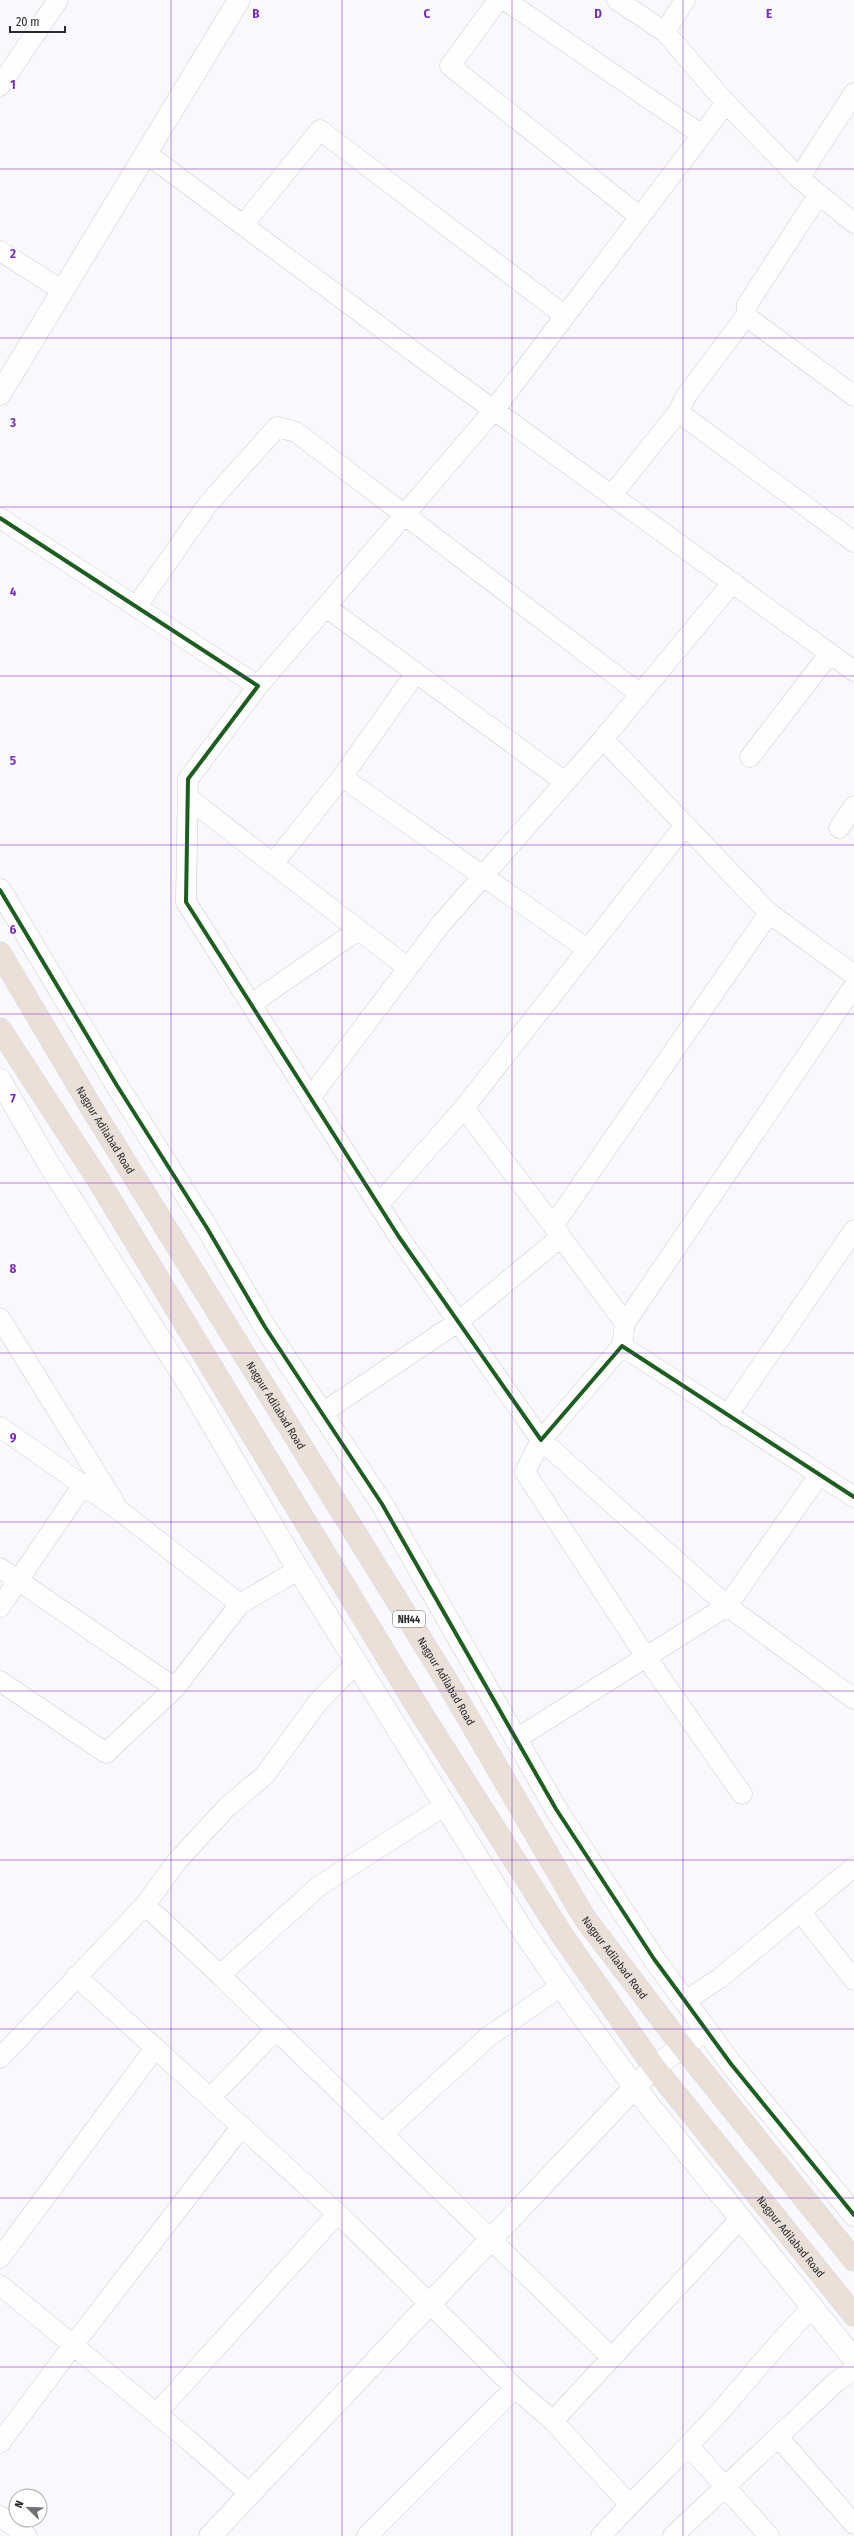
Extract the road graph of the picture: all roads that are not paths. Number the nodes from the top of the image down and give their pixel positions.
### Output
1 (58, 0) edge
2 (498, 0) edge
3 (505, 0) edge
4 (617, 0) edge
5 (685, 0) edge
6 (236, 1) edge
7 (665, 32) junction
8 (0, 86) edge
9 (854, 93) edge
10 (726, 103) junction
11 (702, 135) junction
12 (148, 154) junction
13 (798, 178) junction
14 (819, 194) junction
15 (640, 216) junction
16 (854, 223) edge
17 (244, 225) junction
18 (0, 251) edge
19 (63, 291) junction
20 (564, 316) junction
21 (746, 316) junction
22 (0, 394) edge
23 (854, 396) edge
24 (494, 410) junction
25 (678, 412) junction
26 (612, 495) junction
27 (405, 514) junction
28 (0, 518) edge
29 (854, 542) edge
30 (733, 582) junction
31 (136, 607) junction
32 (326, 607) junction
33 (830, 653) junction
34 (854, 671) edge
35 (415, 674) junction
36 (258, 686) junction
37 (640, 694) junction
38 (603, 739) junction
39 (750, 757) dead end
40 (342, 777) junction
41 (565, 782) junction
42 (188, 798) junction
43 (854, 806) edge
44 (685, 825) junction
45 (839, 828) dead end
46 (273, 864) junction
47 (484, 877) junction
48 (0, 890) edge
49 (769, 913) junction
50 (358, 930) junction
51 (587, 949) junction
52 (0, 953) edge
53 (408, 968) junction
54 (854, 974) edge
55 (854, 986) edge
56 (251, 1004) junction
57 (0, 1029) edge
58 (0, 1080) edge
59 (310, 1098) junction
60 (464, 1108) junction
61 (378, 1205) junction
62 (854, 1230) edge
63 (557, 1231) junction
64 (0, 1318) edge
65 (458, 1322) junction
66 (625, 1322) junction
67 (622, 1346) junction
68 (322, 1413) junction
69 (727, 1416) junction
70 (0, 1427) edge
71 (541, 1440) junction
72 (819, 1475) junction
73 (83, 1485) junction
74 (854, 1497) edge
75 (120, 1510) junction
76 (0, 1568) edge
77 (298, 1570) junction
78 (19, 1580) junction
79 (240, 1604) junction
80 (727, 1606) junction
81 (0, 1607) edge
82 (646, 1657) junction
83 (356, 1663) junction
84 (472, 1663) junction
85 (445, 1678) junction
86 (0, 1681) edge
87 (175, 1688) junction
88 (854, 1699) edge
89 (516, 1739) junction
90 (742, 1794) dead end
91 (444, 1806) junction
92 (854, 1867) edge
93 (145, 1906) junction
94 (800, 1911) junction
95 (220, 1975) junction
96 (76, 1976) junction
97 (854, 1980) edge
98 (561, 1986) junction
99 (685, 2001) junction
100 (276, 2030) junction
101 (706, 2030) junction
102 (682, 2046) junction
103 (155, 2048) junction
104 (0, 2058) edge
105 (654, 2067) junction
106 (635, 2088) junction
107 (210, 2098) junction
108 (242, 2126) junction
109 (382, 2134) junction
110 (337, 2214) junction
111 (854, 2216) edge
112 (740, 2219) junction
113 (491, 2240) junction
114 (0, 2258) edge
115 (854, 2260) edge
116 (0, 2285) edge
117 (431, 2303) junction
118 (812, 2308) junction
119 (854, 2315) edge
120 (74, 2344) junction
121 (612, 2358) junction
122 (854, 2359) edge
123 (854, 2370) edge
124 (515, 2388) junction
125 (157, 2413) junction
126 (553, 2421) junction
127 (778, 2437) junction
128 (0, 2443) edge
129 (688, 2445) junction
130 (725, 2485) junction
131 (250, 2494) junction
132 (629, 2504) junction
133 (0, 2516) edge
134 (854, 2524) edge
135 (606, 2534) edge
136 (27, 2536) edge
137 (210, 2536) edge
138 (367, 2536) edge
139 (673, 2536) edge
140 (768, 2536) edge

1 - 8 street
2 - 15 street
3 - 11 street
4 - 7 street
5 - 7 street
6 - 12 street
7 - 10 street
9 - 13 street
10 - 11 street
10 - 13 street
11 - 15 street
12 - 17 street
12 - 19 street
13 - 14 street
14 - 16 street
14 - 21 street
15 - 20 street
17 - 20 street
17 - 24 street
18 - 19 street
19 - 22 street
20 - 24 street
21 - 23 street
21 - 25 street
24 - 26 street
24 - 27 street
25 - 26 street
25 - 29 street
26 - 30 street
27 - 31 street
27 - 32 street
27 - 37 street
28 - 31 street
30 - 33 street
30 - 37 street
31 - 36 street
32 - 35 street
32 - 36 street
33 - 34 street
33 - 39 street
35 - 40 street
35 - 41 street
36 - 42 street
37 - 38 street
38 - 41 street
38 - 44 street
40 - 46 street
40 - 47 street
41 - 47 street
42 - 46 street
42 - 56 street
43 - 45 street
44 - 49 street
44 - 51 street
46 - 50 street
47 - 51 street
47 - 53 street
48 - 68 street
49 - 54 street
49 - 63 street
50 - 53 street
50 - 56 street
51 - 60 street
52 - 85 highway, Nagpur Adilabad Road / NH44
53 - 59 street
55 - 66 street
56 - 59 street
57 - 105 highway, Nagpur Adilabad Road
58 - 77 street
59 - 61 street
60 - 61 street
60 - 63 street
61 - 65 street
62 - 69 street
63 - 65 street
63 - 66 street
64 - 75 street
65 - 68 street
65 - 71 street
66 - 67 street
67 - 69 street
67 - 71 street
68 - 84 street
69 - 72 street
70 - 73 street
71 - 80 street
71 - 82 street
72 - 74 street
72 - 80 street
73 - 75 street
73 - 78 street
75 - 79 street
76 - 78 street
77 - 79 street
77 - 83 street
78 - 81 street
78 - 87 street
79 - 87 street
80 - 82 street
80 - 88 street
82 - 89 street
82 - 90 street
83 - 91 street
83 - 93 street
84 - 85 street
84 - 89 street
85 - 102 highway, Nagpur Adilabad Road / NH44
86 - 87 street
89 - 99 street
91 - 95 street
91 - 98 street
92 - 94 street
93 - 95 street
93 - 96 street
94 - 97 street
94 - 99 street
95 - 100 street
96 - 103 street
96 - 104 street
98 - 106 street
98 - 109 street
99 - 101 street
100 - 107 street
100 - 109 street
101 - 102 street
101 - 111 street
102 - 105 street
102 - 115 highway, Nagpur Adilabad Road / NH44
103 - 107 street
103 - 114 street
105 - 106 street
105 - 119 highway, Nagpur Adilabad Road
106 - 112 street
106 - 113 street
107 - 108 street
108 - 110 street
108 - 120 street
109 - 113 street
110 - 117 street
110 - 125 street
112 - 118 street
112 - 121 street
113 - 117 street
113 - 121 street
116 - 120 street
117 - 124 street
117 - 131 street
118 - 122 street
118 - 129 street
120 - 125 street
120 - 128 street
121 - 126 street
123 - 127 street
124 - 126 street
124 - 138 street
125 - 131 street
126 - 132 street
127 - 130 street
127 - 134 street
129 - 130 street
129 - 132 street
130 - 139 street
130 - 140 street
131 - 137 street
132 - 135 street
133 - 136 street

